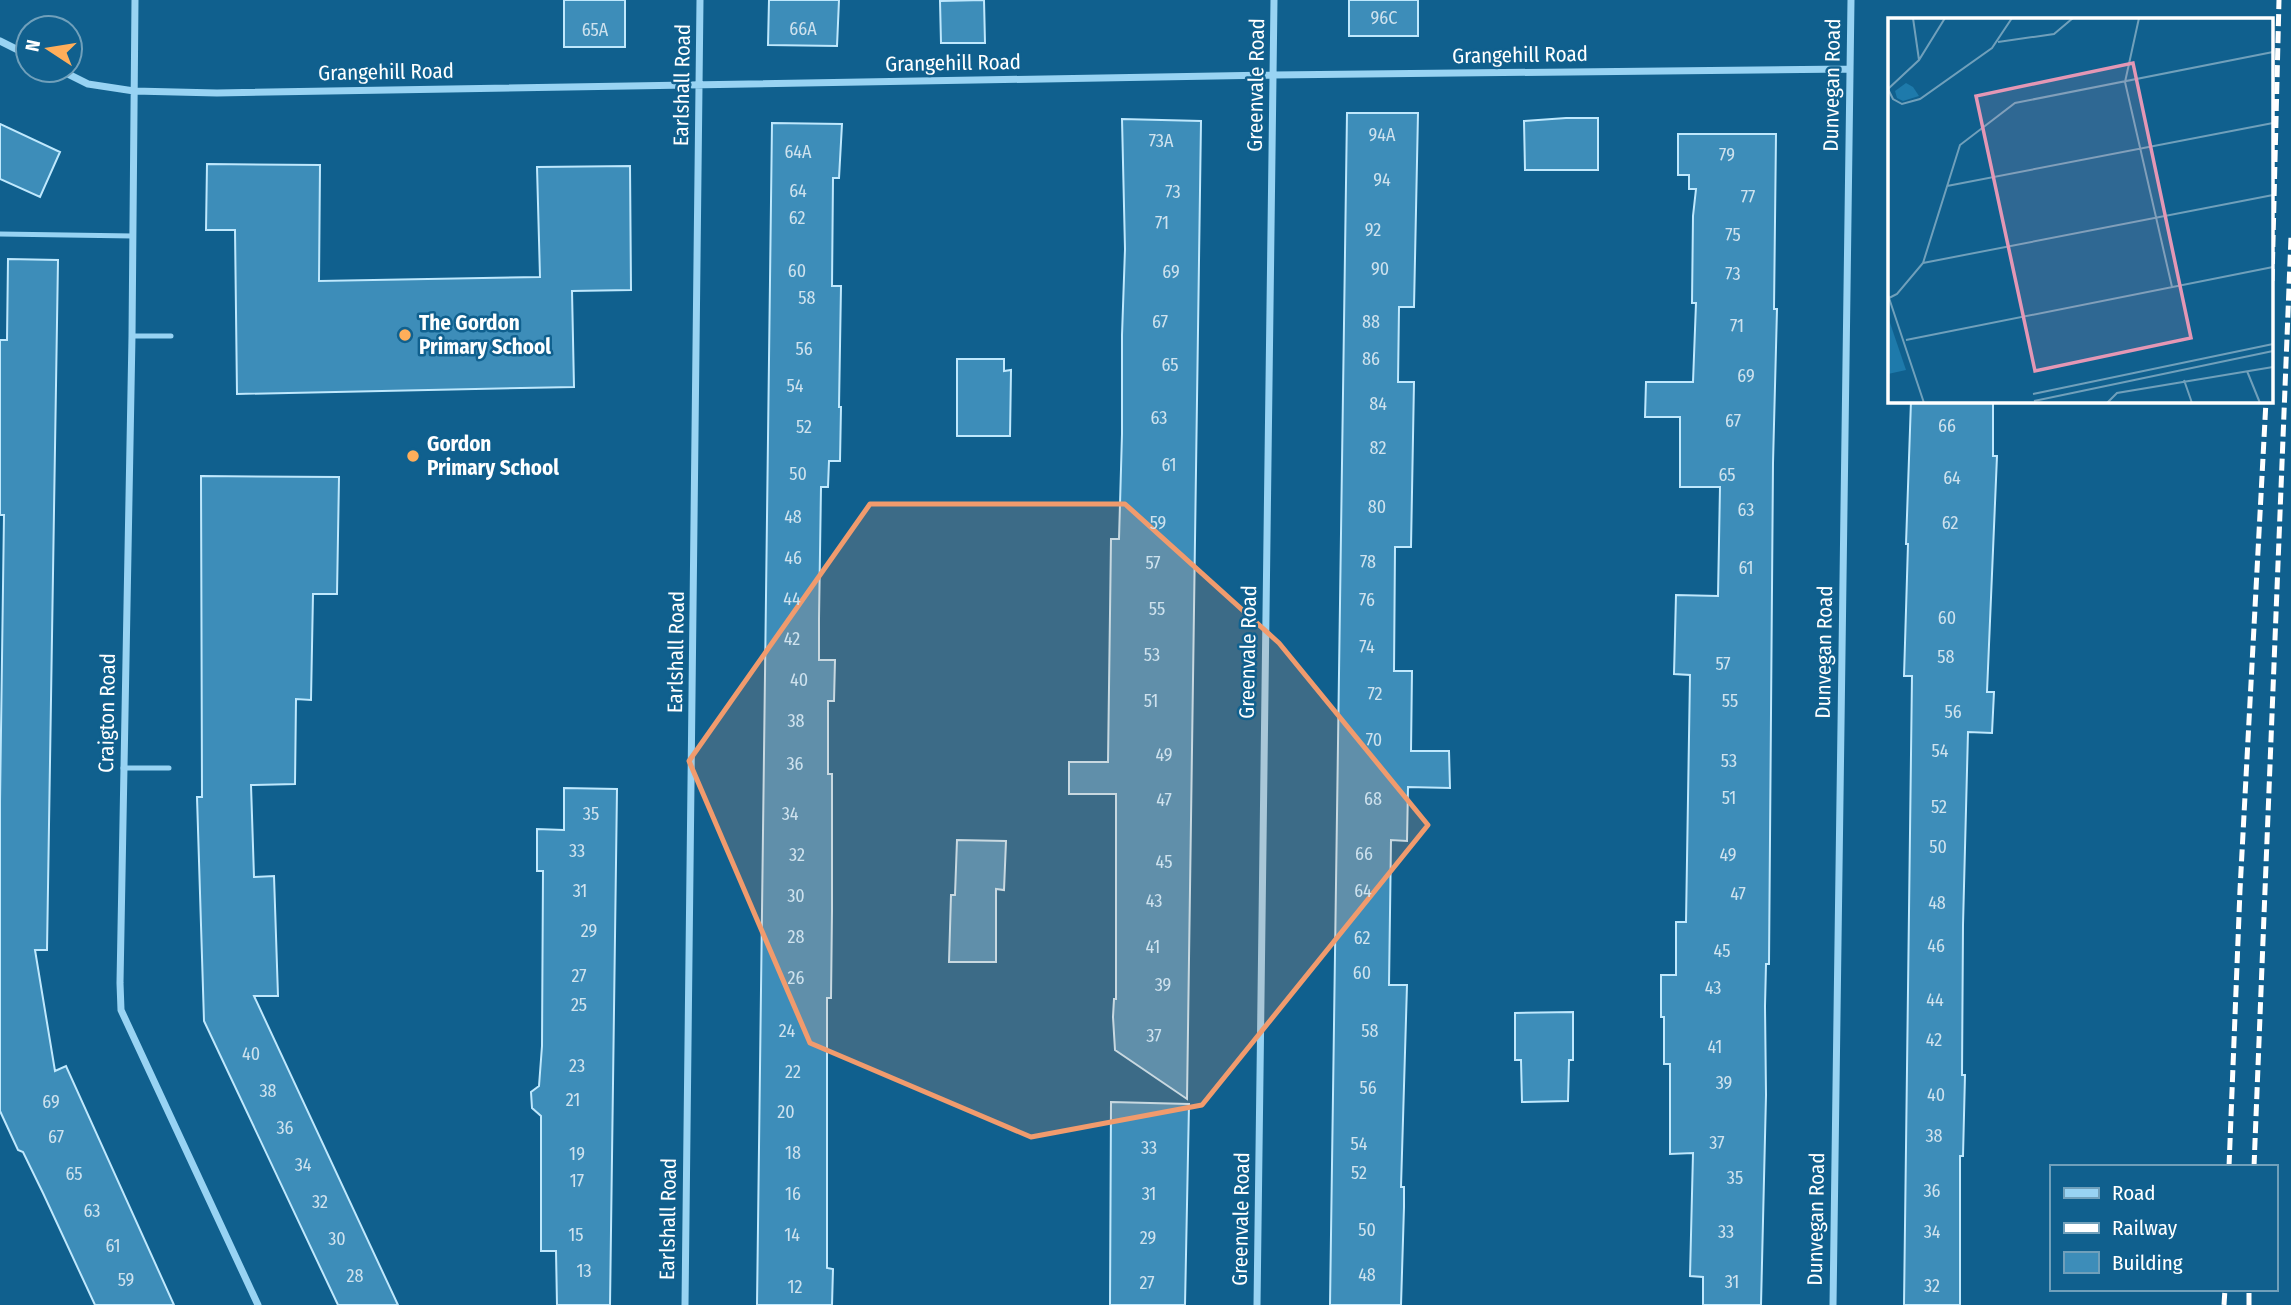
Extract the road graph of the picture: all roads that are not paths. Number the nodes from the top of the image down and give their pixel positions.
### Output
1 (135, 0) edge
2 (700, 0) edge
3 (1274, 0) edge
4 (1851, 0) edge
5 (1850, 69) junction
6 (1273, 75) junction
7 (84, 82) edge
8 (699, 85) junction
9 (134, 91) junction
10 (0, 234) edge
11 (133, 236) junction
12 (132, 336) junction
13 (171, 336) dead end
14 (123, 768) junction
15 (170, 768) dead end
16 (258, 1305) edge
17 (685, 1305) edge
18 (1257, 1305) edge
19 (1833, 1305) edge

1 - 9 street, Craigton Road
2 - 8 street, Earlshall Road
3 - 6 street, Greenvale Road
4 - 5 street, Dunvegan Road
5 - 6 street, Grangehill Road
5 - 19 street, Dunvegan Road
6 - 8 street, Grangehill Road
6 - 18 street, Greenvale Road
7 - 9 street, Grangehill Road
8 - 9 street, Grangehill Road
8 - 17 street, Earlshall Road
9 - 11 street, Craigton Road
10 - 11 lane
11 - 12 street, Craigton Road
12 - 13 lane
12 - 14 street, Craigton Road
14 - 15 lane
14 - 16 street, Craigton Road

